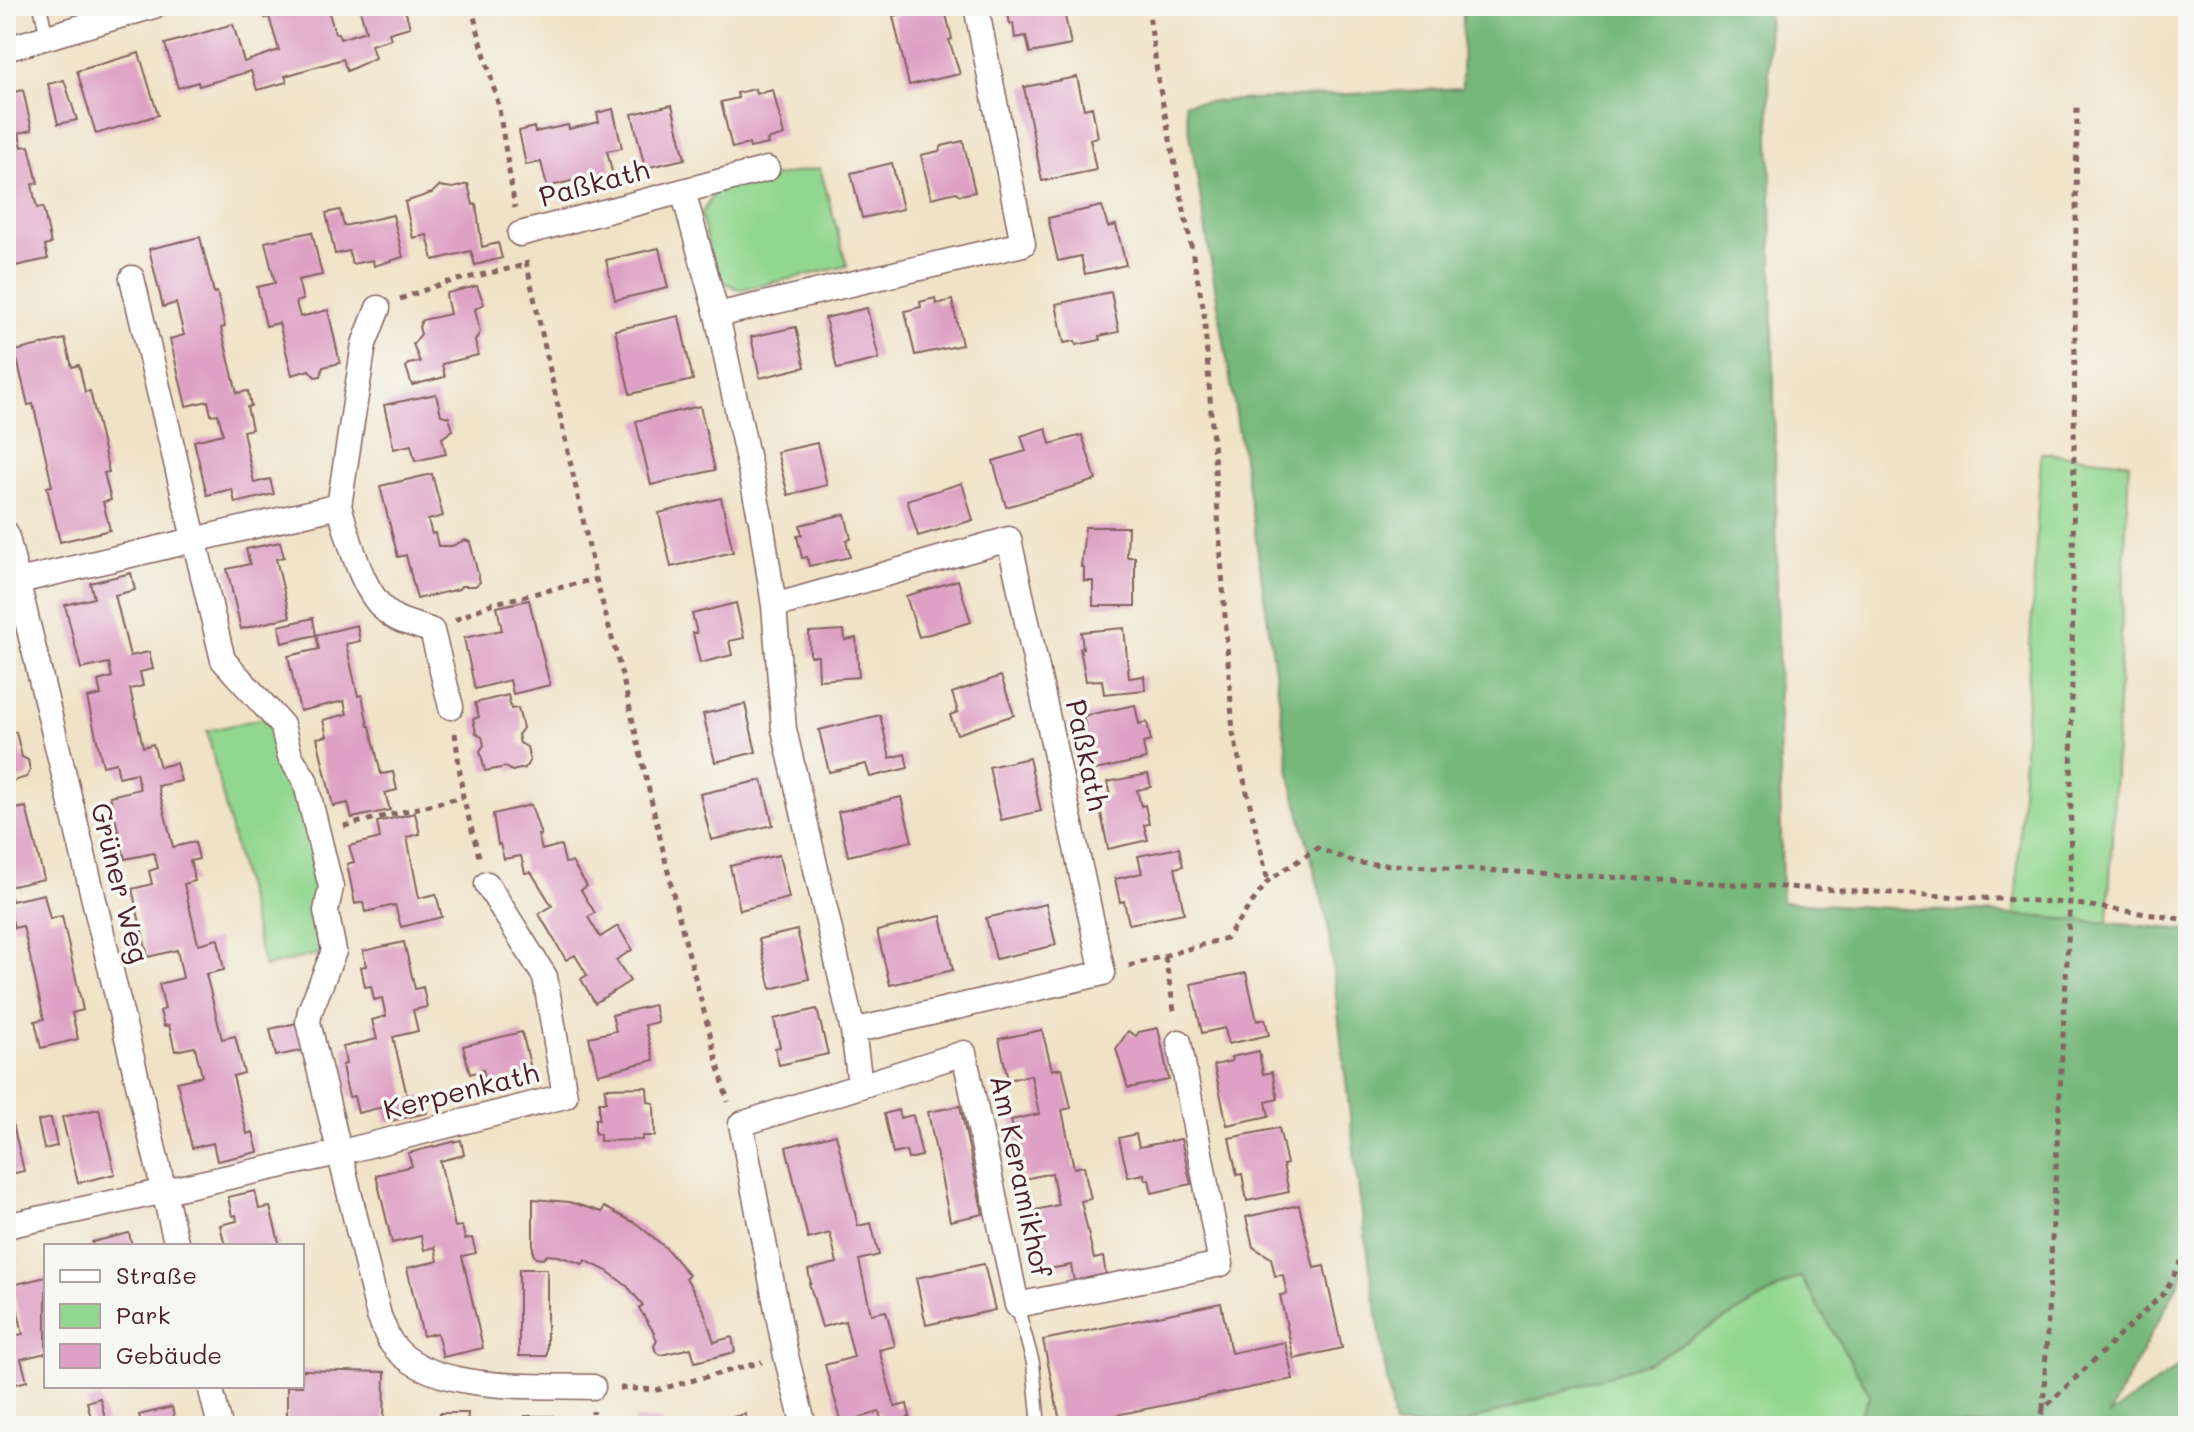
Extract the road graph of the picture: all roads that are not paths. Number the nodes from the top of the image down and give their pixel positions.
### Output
1 (40, 6) edge
2 (154, 6) edge
3 (976, 6) edge
4 (47, 37) junction
5 (6, 49) edge
6 (767, 169) dead end
7 (683, 191) junction
8 (520, 234) road end
9 (132, 278) dead end
10 (378, 308) road end
11 (717, 315) junction
12 (339, 506) junction
13 (6, 533) edge
14 (195, 540) junction
15 (11, 583) edge
16 (774, 606) junction
17 (451, 707) road end
18 (487, 884) road end
19 (853, 1031) junction
20 (1179, 1042) road end
21 (860, 1084) junction
22 (338, 1153) junction
23 (164, 1191) junction
24 (6, 1226) edge
25 (177, 1244) edge
26 (1017, 1305) junction
27 (593, 1387) road end
28 (210, 1388) edge
29 (220, 1426) edge
30 (804, 1426) edge
31 (1039, 1426) edge

1 - 4 lane
2 - 4 street
3 - 11 street
4 - 5 street
6 - 7 street, Paßkath
7 - 8 street, Paßkath
7 - 11 street, Paßkath
9 - 14 street
10 - 12 street
11 - 16 street, Paßkath
12 - 14 street
12 - 17 street
13 - 15 street, Grüner Weg
14 - 15 street
14 - 22 street
15 - 23 street, Grüner Weg
16 - 19 street, Paßkath
16 - 19 street, Paßkath
18 - 22 street, Kerpenkath
19 - 21 street, Paßkath
20 - 26 street, Am Keramikhof
21 - 26 street, Am Keramikhof
21 - 30 street, Am Keramikhof
22 - 23 street, Kerpenkath
22 - 27 street
23 - 24 street, Kerpenkath
23 - 25 street, Grüner Weg
26 - 31 lane
28 - 29 street

